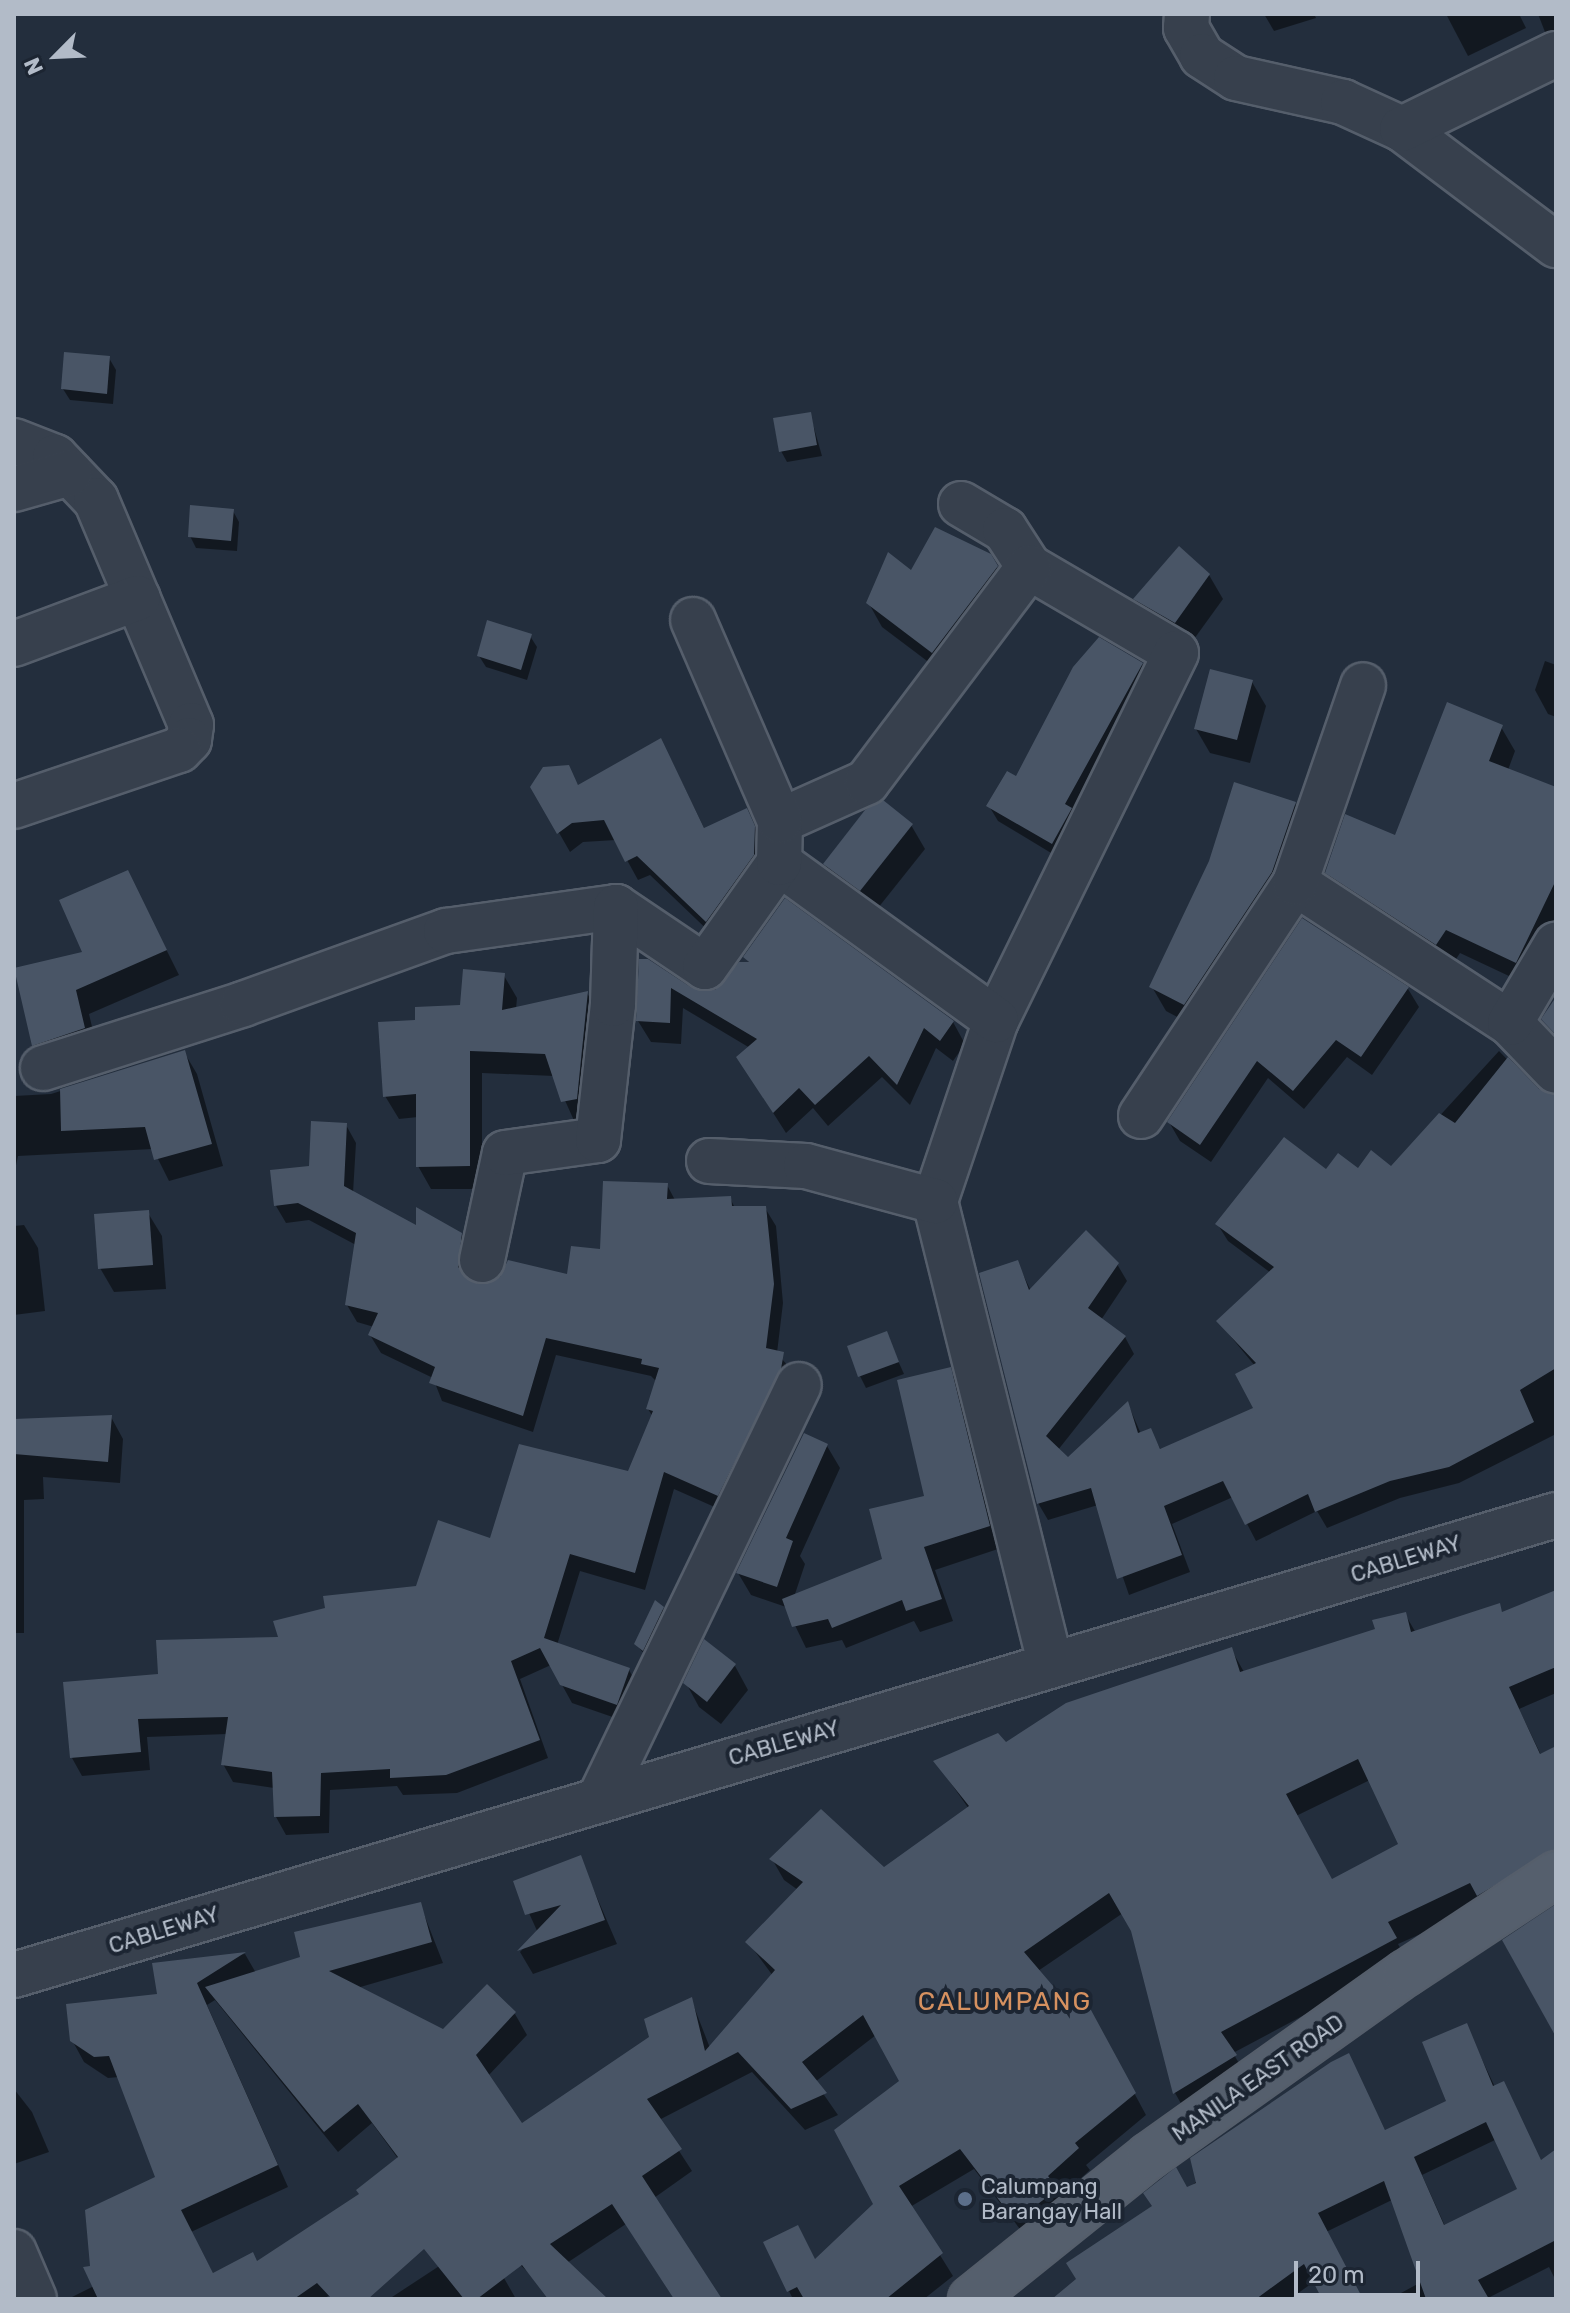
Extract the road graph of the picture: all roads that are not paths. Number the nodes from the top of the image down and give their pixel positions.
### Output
1 (1187, 14) edge
2 (1556, 54) edge
3 (1402, 129) junction
4 (1556, 245) edge
5 (14, 441) edge
6 (70, 473) junction
7 (14, 489) edge
8 (961, 504) dead end
9 (1029, 567) junction
10 (138, 598) junction
11 (693, 620) dead end
12 (14, 644) edge
13 (1363, 685) dead end
14 (14, 806) edge
15 (780, 842) junction
16 (1295, 883) junction
17 (616, 907) junction
18 (1556, 945) edge
19 (996, 1020) junction
20 (1510, 1023) junction
21 (43, 1068) dead end
22 (1556, 1071) edge
23 (1141, 1116) dead end
24 (709, 1161) dead end
25 (935, 1201) junction
26 (482, 1260) dead end
27 (799, 1385) dead end
28 (1556, 1515) edge
29 (1051, 1665) junction
30 (601, 1796) junction
31 (1556, 1874) edge
32 (14, 1975) edge
33 (14, 2253) edge
34 (34, 2299) edge
35 (971, 2299) edge

1 - 3 street
2 - 3 street
3 - 4 street
5 - 6 street
6 - 7 street
6 - 10 street
8 - 9 street
9 - 15 street
9 - 19 street
10 - 12 street
10 - 14 street
11 - 15 street
13 - 16 street
15 - 17 street
15 - 19 street
16 - 20 street
16 - 23 street
17 - 21 street
17 - 26 street
18 - 20 street
19 - 25 street
20 - 22 street
24 - 25 street
25 - 29 street
27 - 30 street
28 - 29 street, CABLEWAY
29 - 30 street, CABLEWAY
30 - 32 street, CABLEWAY
31 - 35 main road, MANILA EAST ROAD
33 - 34 street

